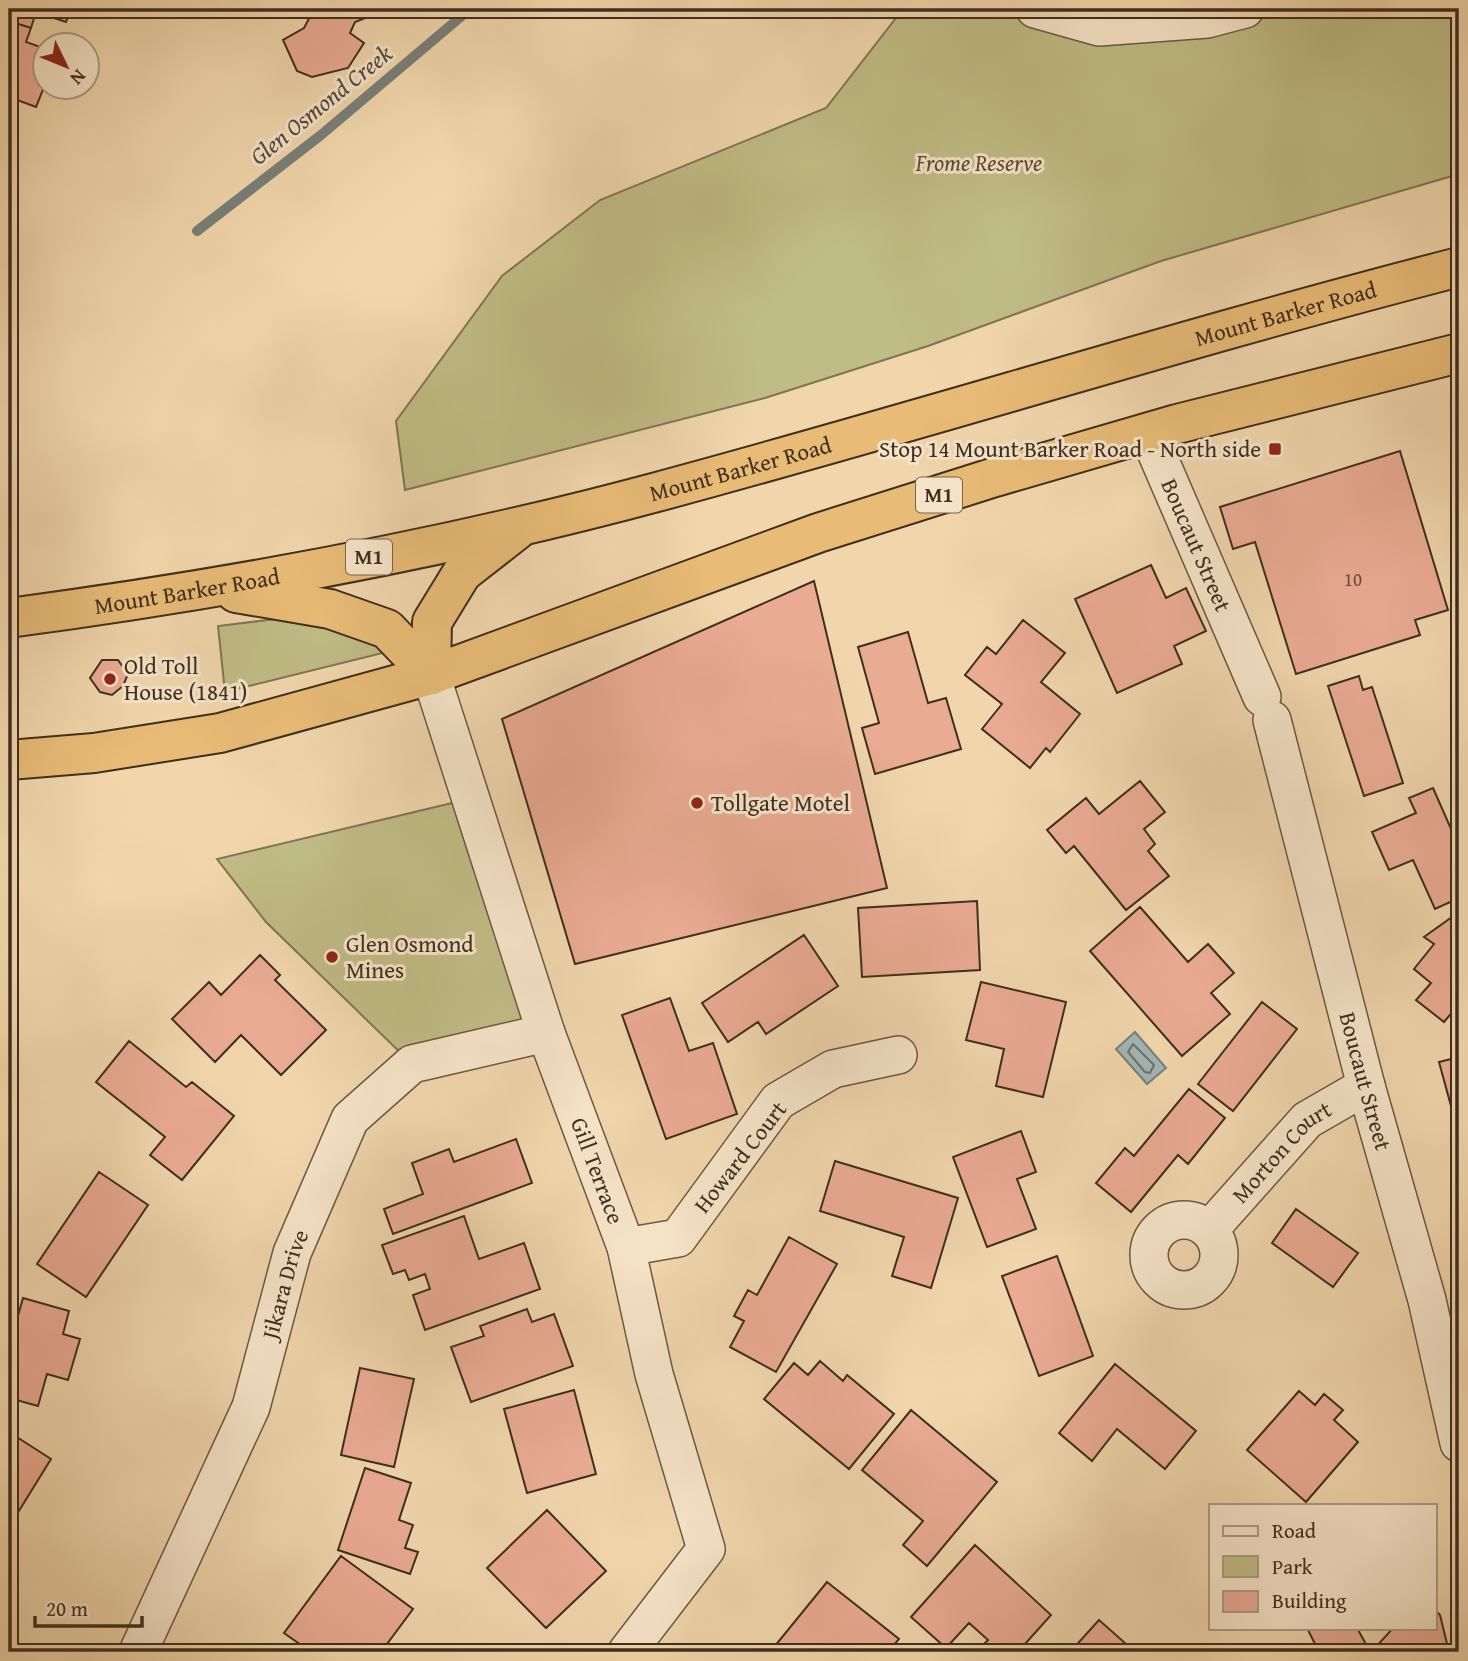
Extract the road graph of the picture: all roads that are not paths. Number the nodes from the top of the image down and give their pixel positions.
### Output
1 (1035, 9) edge
2 (1245, 9) edge
3 (1459, 267) edge
4 (1459, 353) edge
5 (1148, 433) junction
6 (524, 524) junction
7 (213, 589) junction
8 (9, 618) edge
9 (431, 675) junction
10 (9, 743) edge
11 (94, 753) junction
12 (9, 760) edge
13 (546, 1033) junction
14 (898, 1055) dead end
15 (1366, 1086) junction
16 (1209, 1230) dead end
17 (626, 1247) junction
18 (1459, 1443) edge
19 (138, 1652) edge
20 (627, 1652) edge

1 - 2 street
3 - 6 highway, Mount Barker Road / M1
4 - 5 highway, M1
5 - 9 highway, M1
5 - 15 street, Boucaut Street
6 - 7 highway, Mount Barker Road / M1
6 - 9 highway
7 - 8 highway, Mount Barker Road / M1
7 - 9 highway
9 - 11 highway, M1
9 - 13 street, Gill Terrace
10 - 11 highway
11 - 12 highway, M1
13 - 17 street, Gill Terrace
13 - 19 street, Jikara Drive
14 - 17 street, Howard Court
15 - 16 street, Morton Court
15 - 18 street, Boucaut Street
17 - 20 street, Gill Terrace

